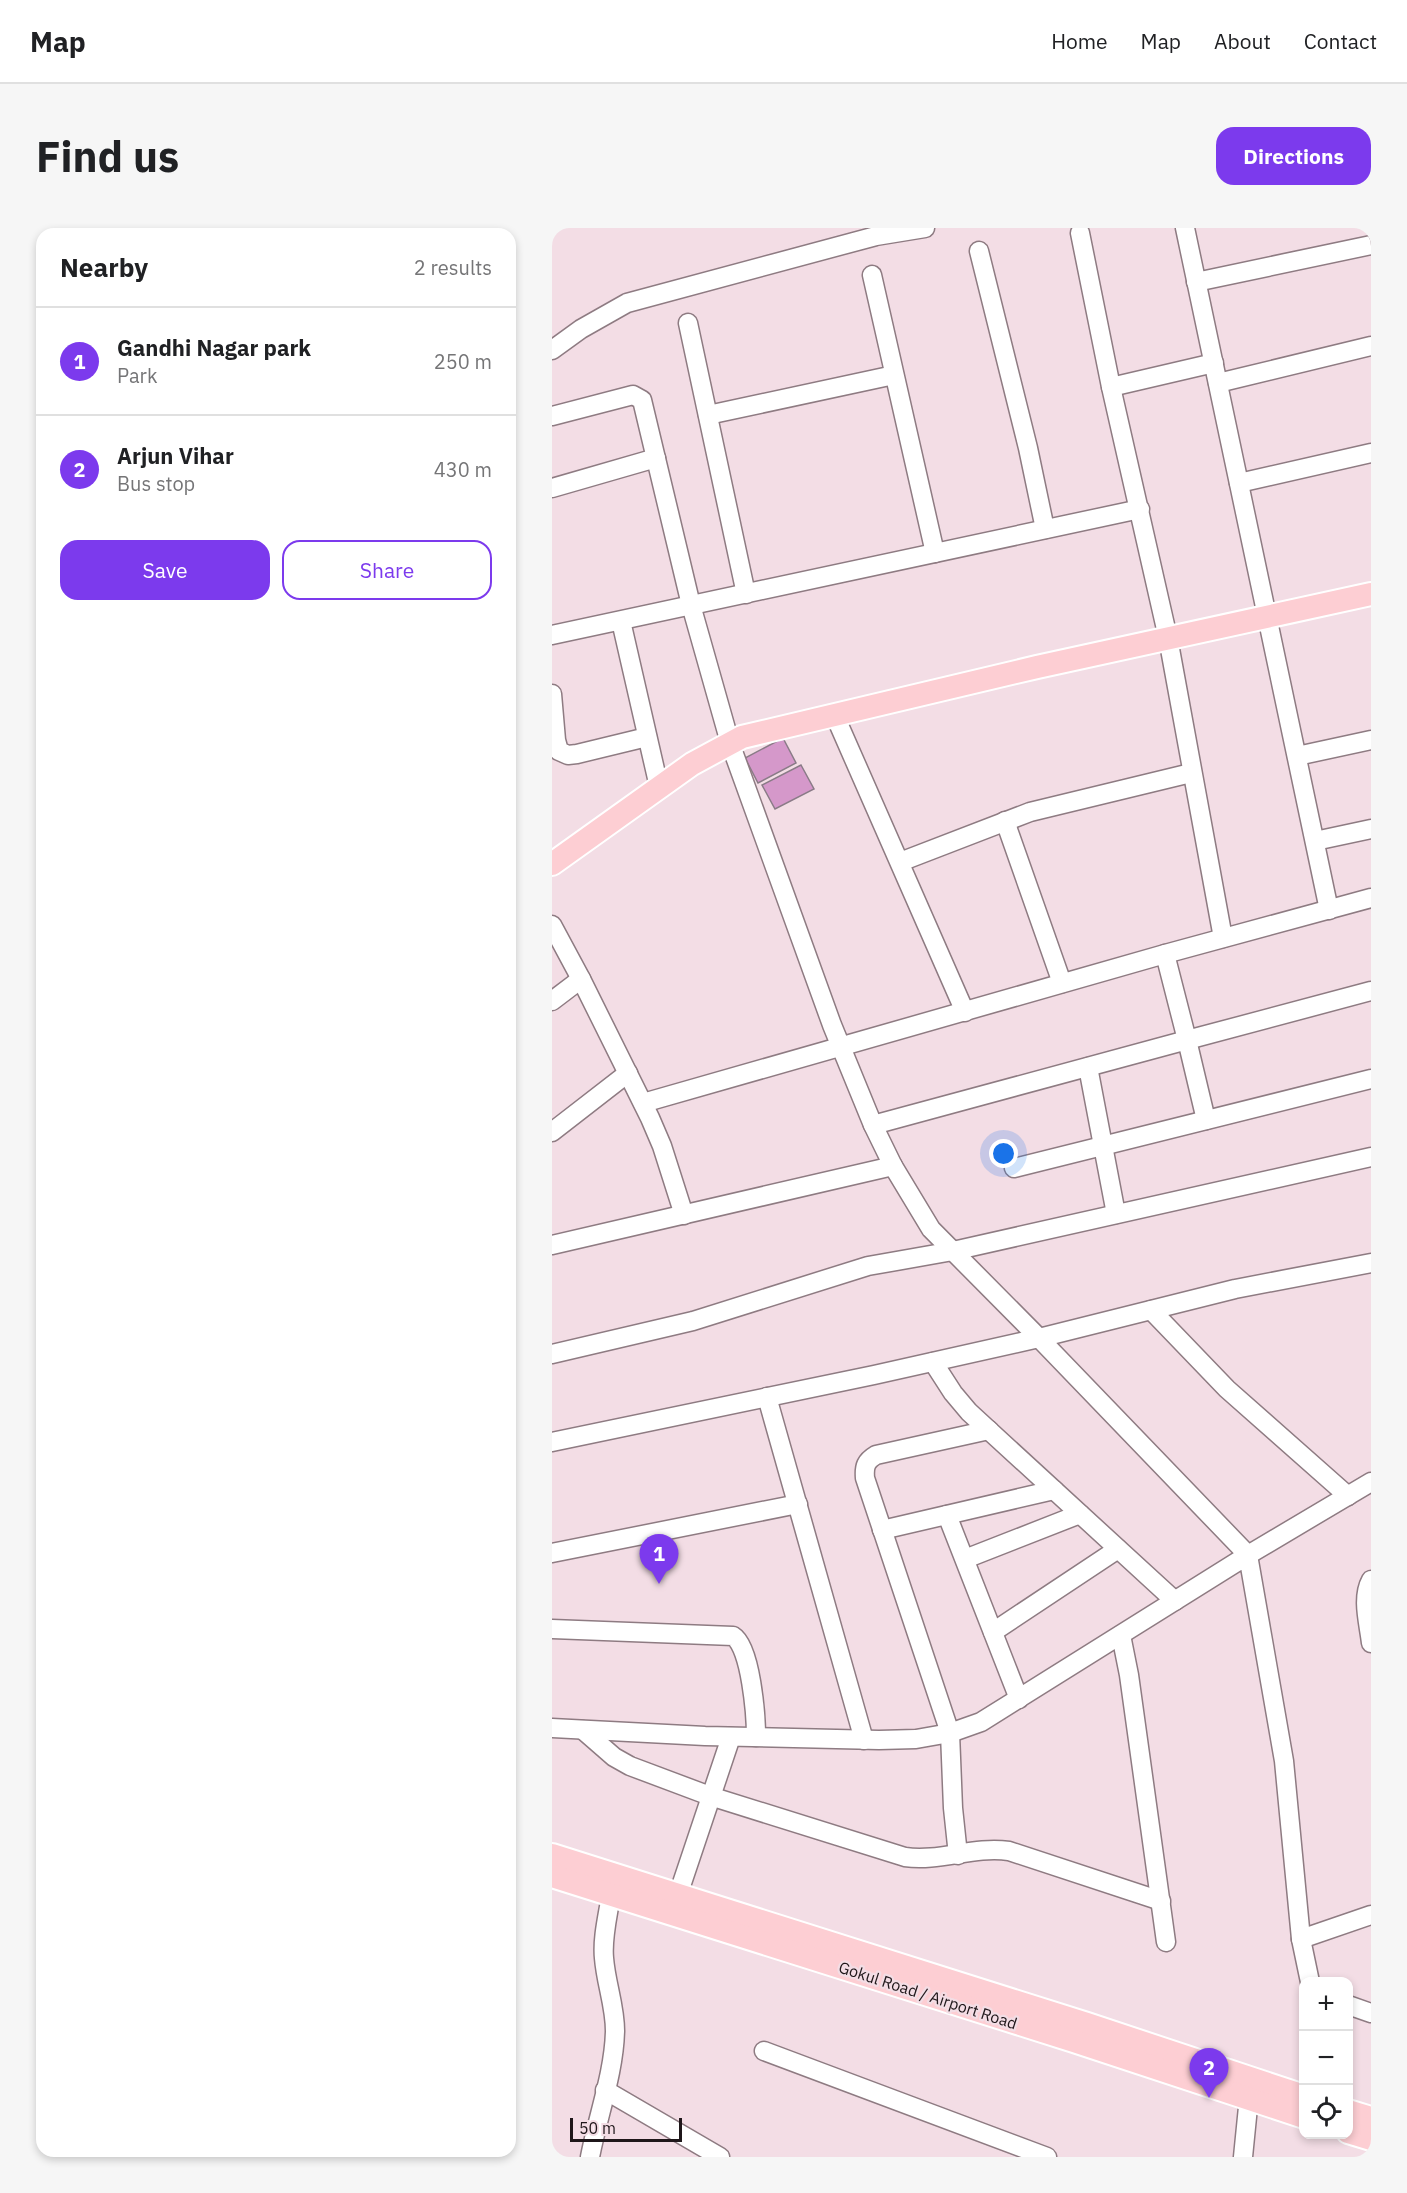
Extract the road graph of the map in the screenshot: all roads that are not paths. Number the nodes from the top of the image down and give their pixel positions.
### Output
1 (925, 228) edge
2 (1185, 228) edge
3 (1080, 233) dead end
4 (1371, 245) edge
5 (979, 251) dead end
6 (872, 275) dead end
7 (1196, 282) junction
8 (688, 323) dead end
9 (1371, 346) edge
10 (552, 350) edge
11 (1214, 363) junction
12 (894, 375) junction
13 (1218, 383) junction
14 (1111, 387) junction
15 (708, 415) junction
16 (552, 416) edge
17 (1371, 453) edge
18 (656, 458) junction
19 (1239, 483) junction
20 (552, 488) edge
21 (1140, 509) junction
22 (1045, 529) junction
23 (935, 553) junction
24 (746, 594) junction
25 (1371, 594) edge
26 (691, 605) junction
27 (1266, 617) junction
28 (621, 621) junction
29 (552, 635) edge
30 (1168, 638) junction
31 (552, 694) edge
32 (835, 716) junction
33 (647, 737) junction
34 (1371, 740) edge
35 (554, 741) edge
36 (730, 743) junction
37 (1297, 756) junction
38 (1191, 773) junction
39 (659, 787) junction
40 (1005, 820) junction
41 (1371, 829) edge
42 (1315, 842) junction
43 (900, 862) junction
44 (552, 864) edge
45 (1371, 898) edge
46 (1329, 910) junction
47 (552, 925) edge
48 (1223, 938) junction
49 (1165, 954) junction
50 (581, 979) junction
51 (1062, 983) junction
52 (1371, 991) edge
53 (552, 1001) edge
54 (965, 1012) junction
55 (1187, 1040) junction
56 (843, 1047) junction
57 (1088, 1067) junction
58 (628, 1073) junction
59 (1371, 1078) edge
60 (643, 1103) junction
61 (1206, 1120) junction
62 (873, 1125) junction
63 (552, 1132) edge
64 (1103, 1146) junction
65 (1371, 1157) edge
66 (893, 1166) junction
67 (1014, 1168) dead end
68 (1116, 1214) junction
69 (684, 1215) junction
70 (552, 1245) edge
71 (953, 1251) junction
72 (1371, 1263) edge
73 (1151, 1310) junction
74 (1039, 1338) junction
75 (552, 1354) edge
76 (933, 1362) junction
77 (767, 1397) junction
78 (989, 1430) junction
79 (552, 1442) edge
80 (1371, 1482) edge
81 (1054, 1490) junction
82 (1348, 1496) junction
83 (798, 1504) junction
84 (1080, 1514) junction
85 (947, 1515) junction
86 (882, 1530) junction
87 (1119, 1549) junction
88 (552, 1553) edge
89 (1248, 1555) junction
90 (965, 1559) junction
91 (1371, 1580) edge
92 (1175, 1601) junction
93 (552, 1629) edge
94 (993, 1632) junction
95 (1121, 1635) junction
96 (1371, 1644) edge
97 (1019, 1699) junction
98 (552, 1728) edge
99 (583, 1730) junction
100 (950, 1733) junction
101 (730, 1737) junction
102 (756, 1737) junction
103 (864, 1740) junction
104 (711, 1796) junction
105 (552, 1855) edge
106 (958, 1855) junction
107 (552, 1876) edge
108 (611, 1895) junction
109 (678, 1895) junction
110 (1161, 1901) junction
111 (1371, 1915) edge
112 (1300, 1939) junction
113 (1166, 1942) dead end
114 (1309, 1977) edge
115 (1353, 2007) edge
116 (1371, 2013) edge
117 (764, 2051) dead end
118 (1250, 2089) junction
119 (605, 2090) junction
120 (1299, 2095) edge
121 (1353, 2113) edge
122 (1299, 2114) edge
123 (1371, 2118) edge
124 (1353, 2134) edge
125 (1371, 2139) edge
126 (590, 2157) edge
127 (720, 2157) edge
128 (1047, 2157) edge
129 (1243, 2157) edge

1 - 10 street
2 - 7 street
3 - 14 street
4 - 7 street
5 - 22 street
6 - 12 street
7 - 11 street
8 - 15 street
9 - 13 street
11 - 13 street
11 - 14 street
12 - 15 street
12 - 23 street
13 - 19 street
14 - 21 street
15 - 24 street
16 - 18 street
17 - 19 street
18 - 20 street
18 - 26 street
19 - 27 street
21 - 22 street
21 - 30 street
22 - 23 street
23 - 24 street
24 - 26 street
25 - 27 main road
26 - 28 street
26 - 36 street
27 - 30 main road
27 - 37 street
28 - 29 street
28 - 33 street
30 - 32 main road
30 - 38 street
31 - 35 street
32 - 36 main road
32 - 43 street
33 - 35 street
33 - 39 street
34 - 37 street
36 - 39 main road
36 - 56 street
37 - 42 street
38 - 40 street
38 - 48 street
39 - 44 main road
40 - 43 street
40 - 51 street
41 - 42 street
42 - 46 street
43 - 54 street
45 - 46 street
46 - 48 street
47 - 50 street
48 - 49 street
49 - 51 street
49 - 55 street
50 - 53 street
50 - 58 street
51 - 54 street
52 - 55 street
54 - 56 street
55 - 57 street
55 - 61 street
56 - 60 street
56 - 62 street
57 - 62 street
57 - 64 street
58 - 60 street
58 - 63 street
59 - 61 street
60 - 69 street
61 - 64 street
62 - 66 street
64 - 67 street
64 - 68 street
65 - 68 street
66 - 69 street
66 - 71 street
68 - 71 street
69 - 70 street
71 - 74 street
71 - 75 street
72 - 73 street
73 - 74 street
73 - 82 street
74 - 76 street
74 - 89 street
76 - 77 street
76 - 78 street
77 - 79 street
77 - 83 street
78 - 81 street
78 - 86 street
80 - 82 street
81 - 84 street
81 - 85 street
82 - 89 street
83 - 88 street
83 - 103 street
84 - 87 street
84 - 90 street
85 - 86 street
85 - 90 street
86 - 100 street
87 - 92 street
87 - 94 street
89 - 92 street
89 - 112 street
90 - 94 street
91 - 96 street
92 - 95 street
93 - 102 street
94 - 97 street
95 - 97 street
95 - 110 street
97 - 100 street
98 - 99 street
99 - 101 street
99 - 104 street
100 - 103 street
100 - 106 street
101 - 102 street
101 - 104 street
102 - 103 street
104 - 106 street
104 - 109 street
105 - 109 main road
106 - 110 street
107 - 108 main road, Gokul Road / Airport Road
108 - 118 main road, Gokul Road / Airport Road
108 - 119 street
109 - 118 main road
110 - 113 street
111 - 112 street
112 - 114 street
115 - 116 street
117 - 128 street
118 - 120 main road
118 - 122 main road, Gokul Road / Airport Road
118 - 129 street
119 - 126 street
119 - 127 street
121 - 123 main road
124 - 125 main road

